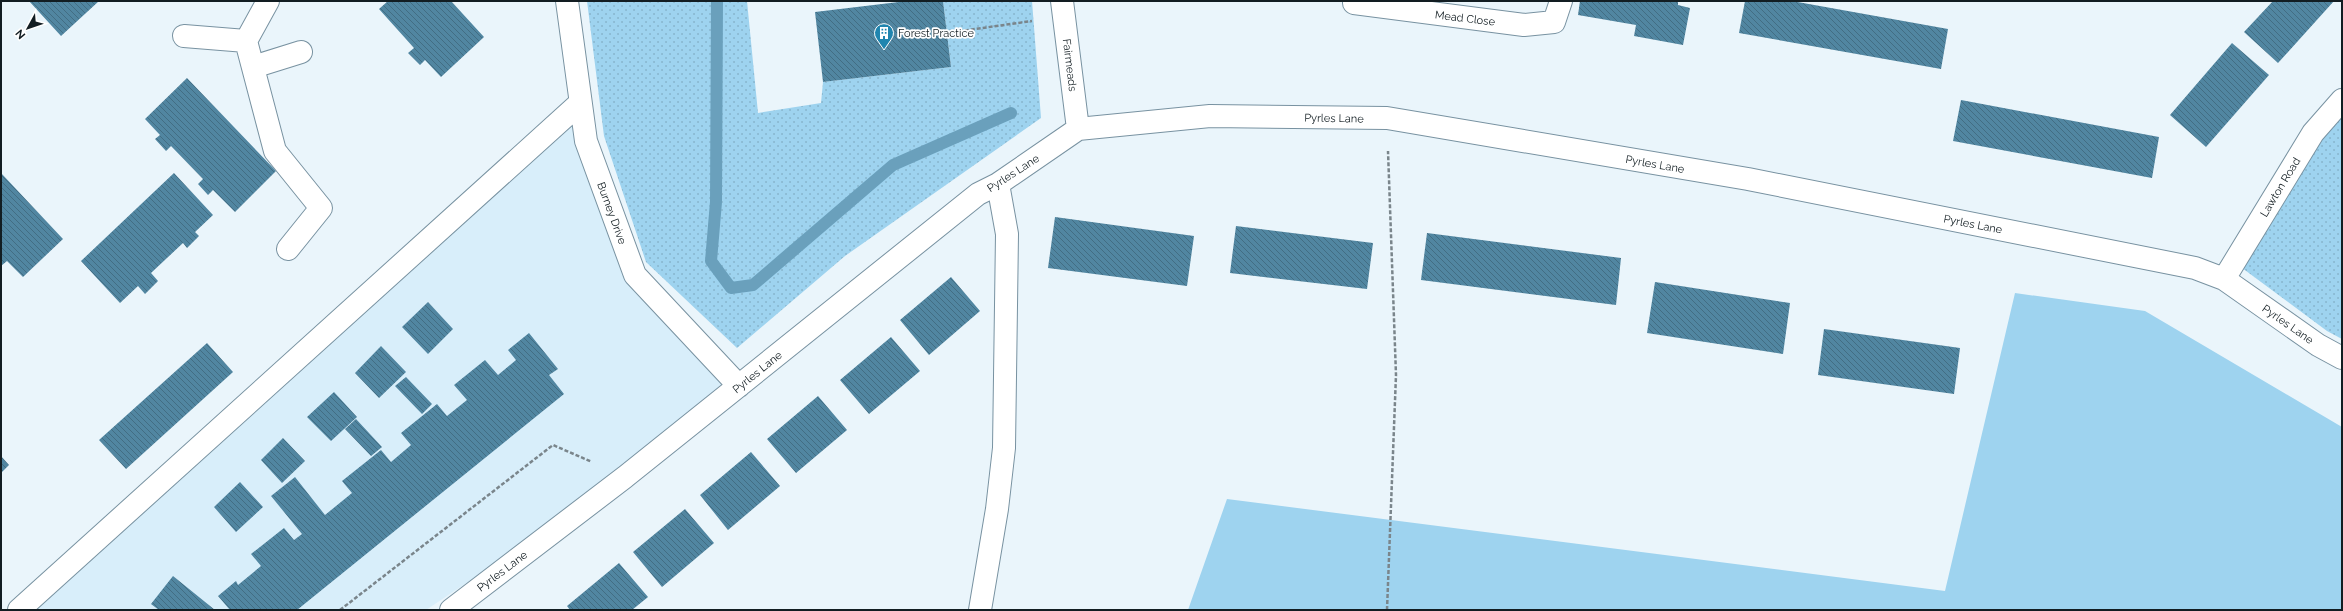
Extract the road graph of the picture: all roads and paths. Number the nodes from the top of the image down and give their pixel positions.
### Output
1 (268, 1) edge
2 (567, 1) edge
3 (1560, 1) edge
4 (1354, 3) dead end
5 (1063, 9) edge
6 (947, 33) dead end
7 (184, 36) dead end
8 (246, 41) junction
9 (301, 52) dead end
10 (253, 66) junction
11 (2342, 100) edge
12 (580, 103) junction
13 (1387, 118) junction
14 (1078, 129) junction
15 (998, 184) junction
16 (288, 249) dead end
17 (2224, 279) junction
18 (2342, 358) edge
19 (739, 386) junction
20 (625, 477) junction
21 (19, 610) edge
22 (340, 610) edge
23 (451, 610) edge
24 (980, 610) edge
25 (1387, 610) edge

1 - 8 street
2 - 12 street, Burney Drive
3 - 4 street, Mead Close
5 - 6 path
5 - 14 street, Fairmeads
7 - 8 street
8 - 10 street
9 - 10 street
10 - 16 street
11 - 17 street, Lawton Road
12 - 19 street, Burney Drive
12 - 21 street
13 - 14 street, Pyrles Lane
13 - 17 street, Pyrles Lane
13 - 25 path
14 - 15 street, Pyrles Lane
15 - 19 street, Pyrles Lane
15 - 24 street
17 - 18 street, Pyrles Lane
19 - 20 street, Pyrles Lane
20 - 22 path
20 - 23 street, Pyrles Lane

